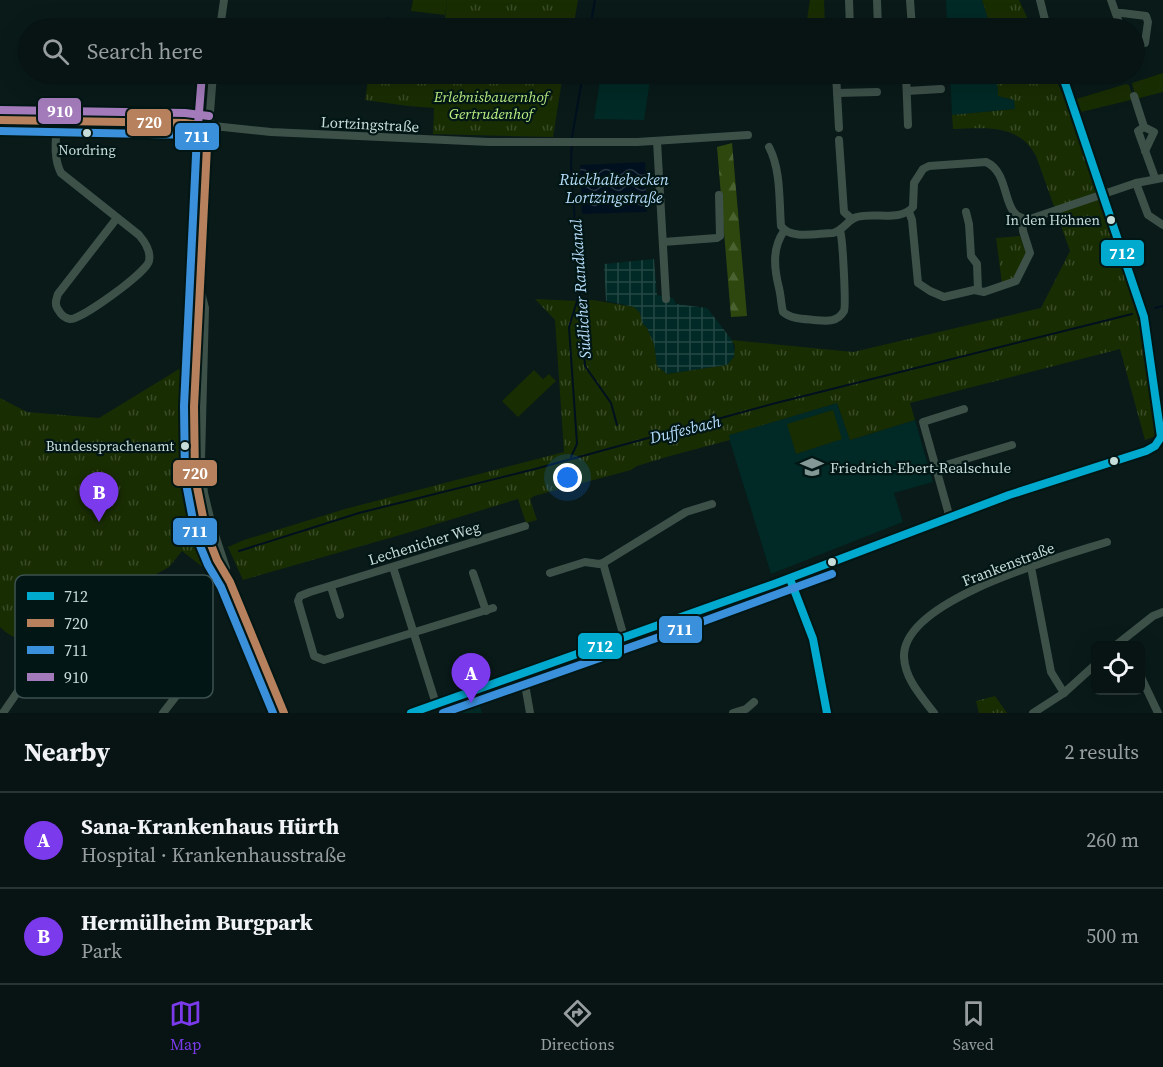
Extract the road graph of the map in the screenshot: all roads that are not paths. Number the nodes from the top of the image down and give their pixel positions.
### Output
1 (224, 0) edge
2 (849, 0) edge
3 (877, 0) edge
4 (910, 0) edge
5 (1040, 0) edge
6 (1111, 0) edge
7 (1116, 14) junction
8 (221, 18) edge
9 (850, 18) edge
10 (878, 18) edge
11 (911, 18) edge
12 (1044, 18) edge
13 (1117, 18) edge
14 (1145, 43) edge
15 (212, 84) edge
16 (837, 84) edge
17 (907, 84) edge
18 (1065, 84) edge
19 (941, 89) dead end
20 (877, 92) dead end
21 (907, 92) junction
22 (837, 93) junction
23 (1134, 96) dead end
24 (0, 120) edge
25 (57, 122) junction
26 (908, 125) dead end
27 (208, 126) junction
28 (1144, 127) junction
29 (838, 128) dead end
30 (1159, 131) edge
31 (748, 135) dead end
32 (839, 140) dead end
33 (657, 141) junction
34 (769, 147) dead end
35 (1145, 151) junction
36 (1159, 178) edge
37 (1136, 183) junction
38 (719, 195) dead end
39 (1103, 195) junction
40 (909, 212) junction
41 (966, 212) dead end
42 (117, 218) junction
43 (852, 219) junction
44 (1022, 219) junction
45 (1163, 225) edge
46 (784, 231) junction
47 (840, 231) junction
48 (663, 242) junction
49 (978, 290) junction
50 (666, 299) dead end
51 (964, 409) dead end
52 (1162, 437) edge
53 (1012, 445) dead end
54 (936, 468) junction
55 (712, 504) dead end
56 (948, 519) junction
57 (525, 526) dead end
58 (1107, 542) dead end
59 (603, 563) junction
60 (393, 567) junction
61 (1031, 567) junction
62 (473, 573) dead end
63 (550, 573) dead end
64 (790, 579) junction
65 (331, 587) junction
66 (1163, 612) edge
67 (339, 615) dead end
68 (414, 634) junction
69 (624, 637) junction
70 (1120, 641) edge
71 (1091, 668) edge
72 (523, 673) junction
73 (1145, 686) edge
74 (1064, 693) junction
75 (15, 696) edge
76 (175, 698) edge
77 (754, 702) dead end
78 (436, 704) junction
79 (3, 713) edge
80 (163, 713) edge
81 (284, 713) edge
82 (411, 713) edge
83 (530, 713) edge
84 (733, 713) edge
85 (827, 713) edge
86 (934, 713) edge
87 (1033, 713) edge
88 (1158, 713) edge

1 - 8 street
2 - 9 street
3 - 10 street
4 - 11 street
5 - 12 street
6 - 7 street
7 - 13 street
7 - 14 street
15 - 27 street
16 - 22 street
17 - 21 street
18 - 39 street
19 - 21 street
20 - 22 street
21 - 26 street
22 - 29 street
23 - 28 street
24 - 25 street, Lortzingstraße
25 - 27 street, Lortzingstraße
25 - 42 street
27 - 33 street, Lortzingstraße
27 - 81 street
28 - 30 street
28 - 35 street
30 - 35 street
31 - 33 street, Lortzingstraße
32 - 43 street
33 - 48 street
34 - 46 street
35 - 36 street
36 - 37 street
37 - 39 street
37 - 45 street
38 - 48 street
39 - 44 street
39 - 52 street
40 - 43 street
40 - 44 street
40 - 49 street
41 - 49 street
42 - 42 street
43 - 47 street
44 - 49 street
46 - 47 street
46 - 47 street
48 - 50 street
51 - 54 street
52 - 56 street
53 - 54 street
54 - 56 street
55 - 59 street
56 - 64 street
57 - 60 street, Lechenicher Weg
58 - 61 street, Frankenstraße
59 - 63 street
59 - 69 street
60 - 65 street, Lechenicher Weg
60 - 68 street
61 - 74 street
61 - 86 street, Frankenstraße
62 - 68 street
64 - 69 street
64 - 85 street
65 - 67 street
65 - 68 street, Lechenicher Weg
66 - 70 street
68 - 78 street
69 - 72 street
71 - 74 street
72 - 78 street
72 - 83 street
73 - 88 street
74 - 87 street
75 - 79 street
76 - 80 street
77 - 84 street
78 - 82 street

